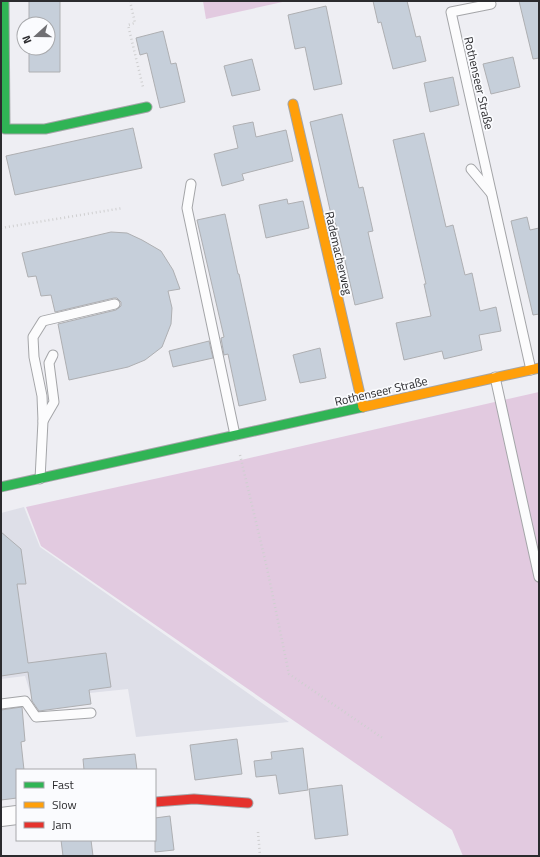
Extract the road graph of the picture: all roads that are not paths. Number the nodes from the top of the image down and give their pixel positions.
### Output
1 (4, 1) edge
2 (491, 4) dead end
3 (293, 104) dead end
4 (147, 107) road end
5 (471, 169) dead end
6 (191, 184) dead end
7 (492, 194) junction
8 (115, 304) dead end
9 (53, 355) dead end
10 (535, 369) edge
11 (495, 378) junction
12 (362, 407) junction
13 (43, 421) junction
14 (236, 435) junction
15 (40, 479) junction
16 (1, 487) edge
17 (539, 577) edge
18 (1, 704) edge
19 (92, 713) dead end
20 (156, 802) edge
21 (248, 803) dead end
22 (16, 815) edge
23 (1, 817) edge

1 - 4 street
2 - 7 lane, Rothenseer Straße
3 - 12 street, Rademacherweg
5 - 7 lane, Rothenseer Straße
6 - 14 lane
7 - 10 lane, Rothenseer Straße
8 - 13 lane
9 - 13 lane
10 - 11 street, Rothenseer Straße
11 - 12 street, Rothenseer Straße
11 - 17 lane
12 - 14 street, Rothenseer Straße
13 - 15 lane
14 - 15 street, Rothenseer Straße
15 - 16 street, Rothenseer Straße
18 - 19 lane
20 - 21 street
22 - 23 street

